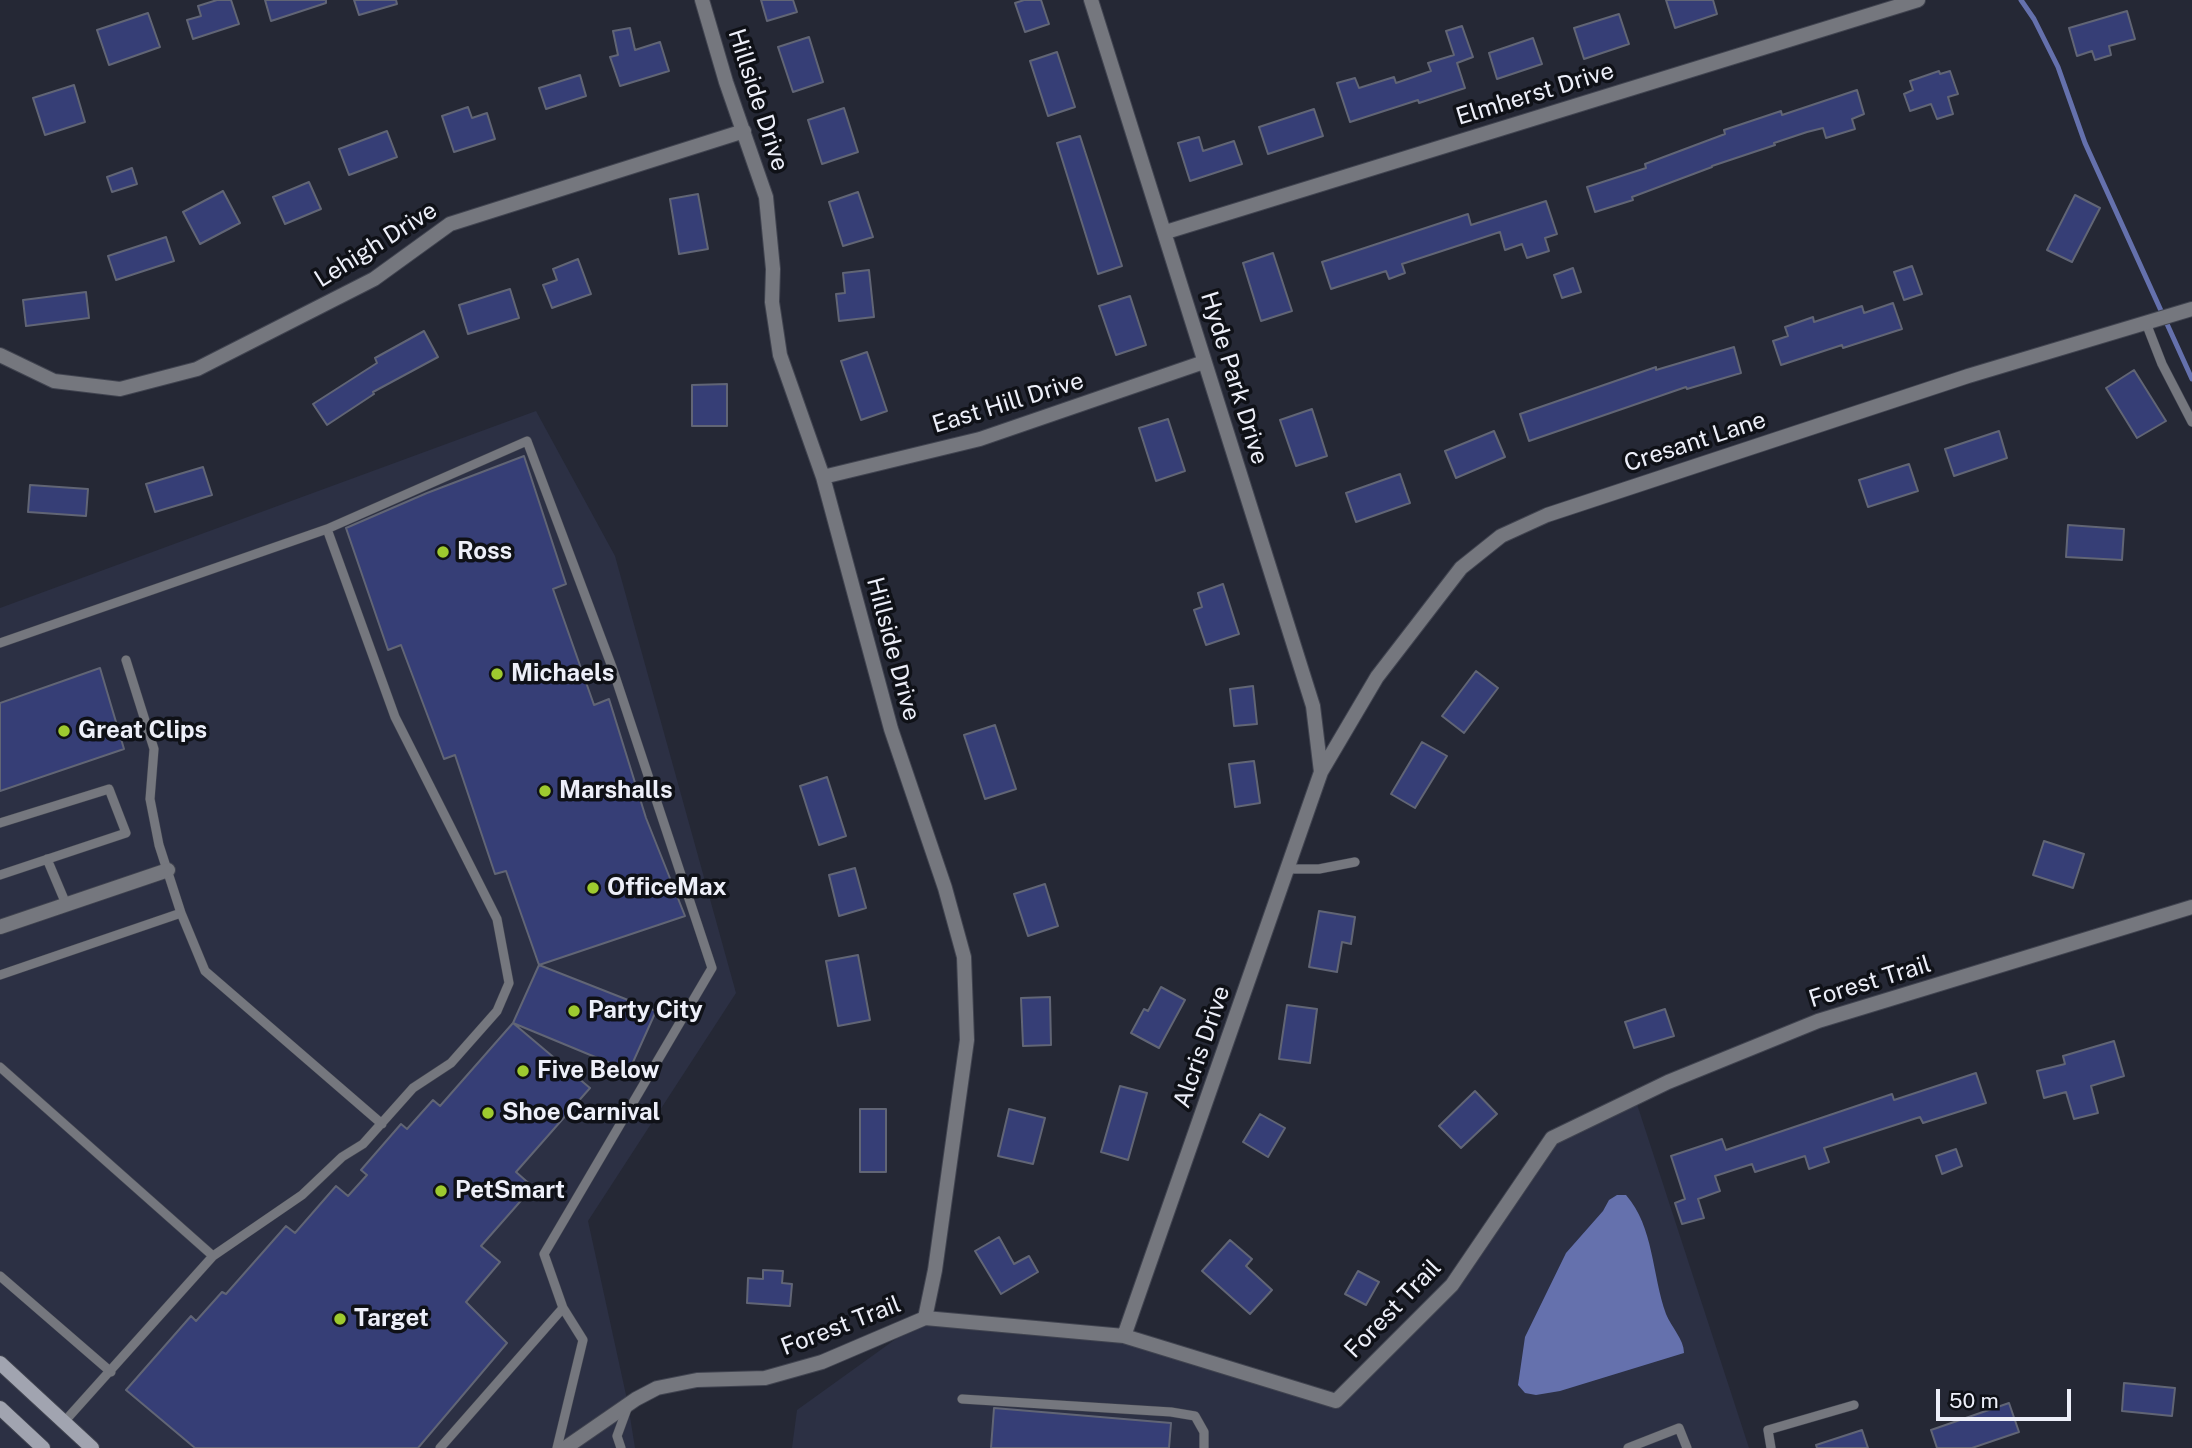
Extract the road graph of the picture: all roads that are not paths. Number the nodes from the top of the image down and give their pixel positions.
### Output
1 (702, 0) edge
2 (1091, 0) edge
3 (1918, 0) edge
4 (744, 131) junction
5 (1166, 232) junction
6 (2192, 309) edge
7 (2146, 323) junction
8 (0, 355) edge
9 (1204, 362) junction
10 (2192, 422) edge
11 (823, 477) junction
12 (327, 529) junction
13 (0, 643) edge
14 (126, 660) dead end
15 (1321, 772) junction
16 (0, 823) edge
17 (47, 859) junction
18 (1354, 862) dead end
19 (1287, 869) junction
20 (168, 870) junction
21 (0, 875) edge
22 (66, 904) junction
23 (2192, 907) edge
24 (181, 913) junction
25 (0, 928) edge
26 (0, 975) edge
27 (0, 1067) edge
28 (382, 1124) junction
29 (213, 1256) junction
30 (0, 1276) edge
31 (563, 1308) junction
32 (925, 1318) junction
33 (1124, 1336) junction
34 (0, 1363) edge
35 (111, 1371) junction
36 (962, 1399) dead end
37 (628, 1404) junction
38 (1854, 1405) dead end
39 (0, 1408) edge
40 (64, 1422) junction
41 (43, 1448) edge
42 (92, 1448) edge
43 (440, 1448) edge
44 (557, 1448) edge
45 (565, 1448) edge
46 (621, 1448) edge
47 (1204, 1448) edge
48 (1628, 1448) edge
49 (1687, 1448) edge
50 (1771, 1448) edge

1 - 4 street, Hillside Drive
2 - 5 street, Hyde Park Drive
3 - 5 street, Elmherst Drive
4 - 8 street, Lehigh Drive
4 - 11 street, Hillside Drive
5 - 9 street, Hyde Park Drive
6 - 7 street, Cresant Lane
7 - 10 lane
7 - 15 street, Cresant Lane
9 - 11 street, East Hill Drive
9 - 15 street, Hyde Park Drive
11 - 32 street, Hillside Drive
12 - 13 lane
12 - 28 lane
12 - 31 lane
14 - 20 lane
15 - 19 street, Alcris Drive
16 - 17 lane
17 - 21 lane
17 - 22 lane
18 - 19 lane
19 - 33 street, Alcris Drive
20 - 22 street
20 - 24 lane
22 - 25 street
23 - 33 street, Forest Trail
24 - 26 lane
24 - 28 lane
27 - 29 lane
28 - 29 lane
29 - 35 lane
30 - 35 lane
31 - 43 lane
31 - 44 lane
32 - 33 street, Forest Trail
32 - 37 street, Forest Trail
34 - 40 main road
35 - 40 lane
36 - 47 lane
37 - 45 street, Forest Trail
37 - 46 lane
38 - 50 lane
39 - 41 main road
40 - 42 main road
48 - 49 lane

